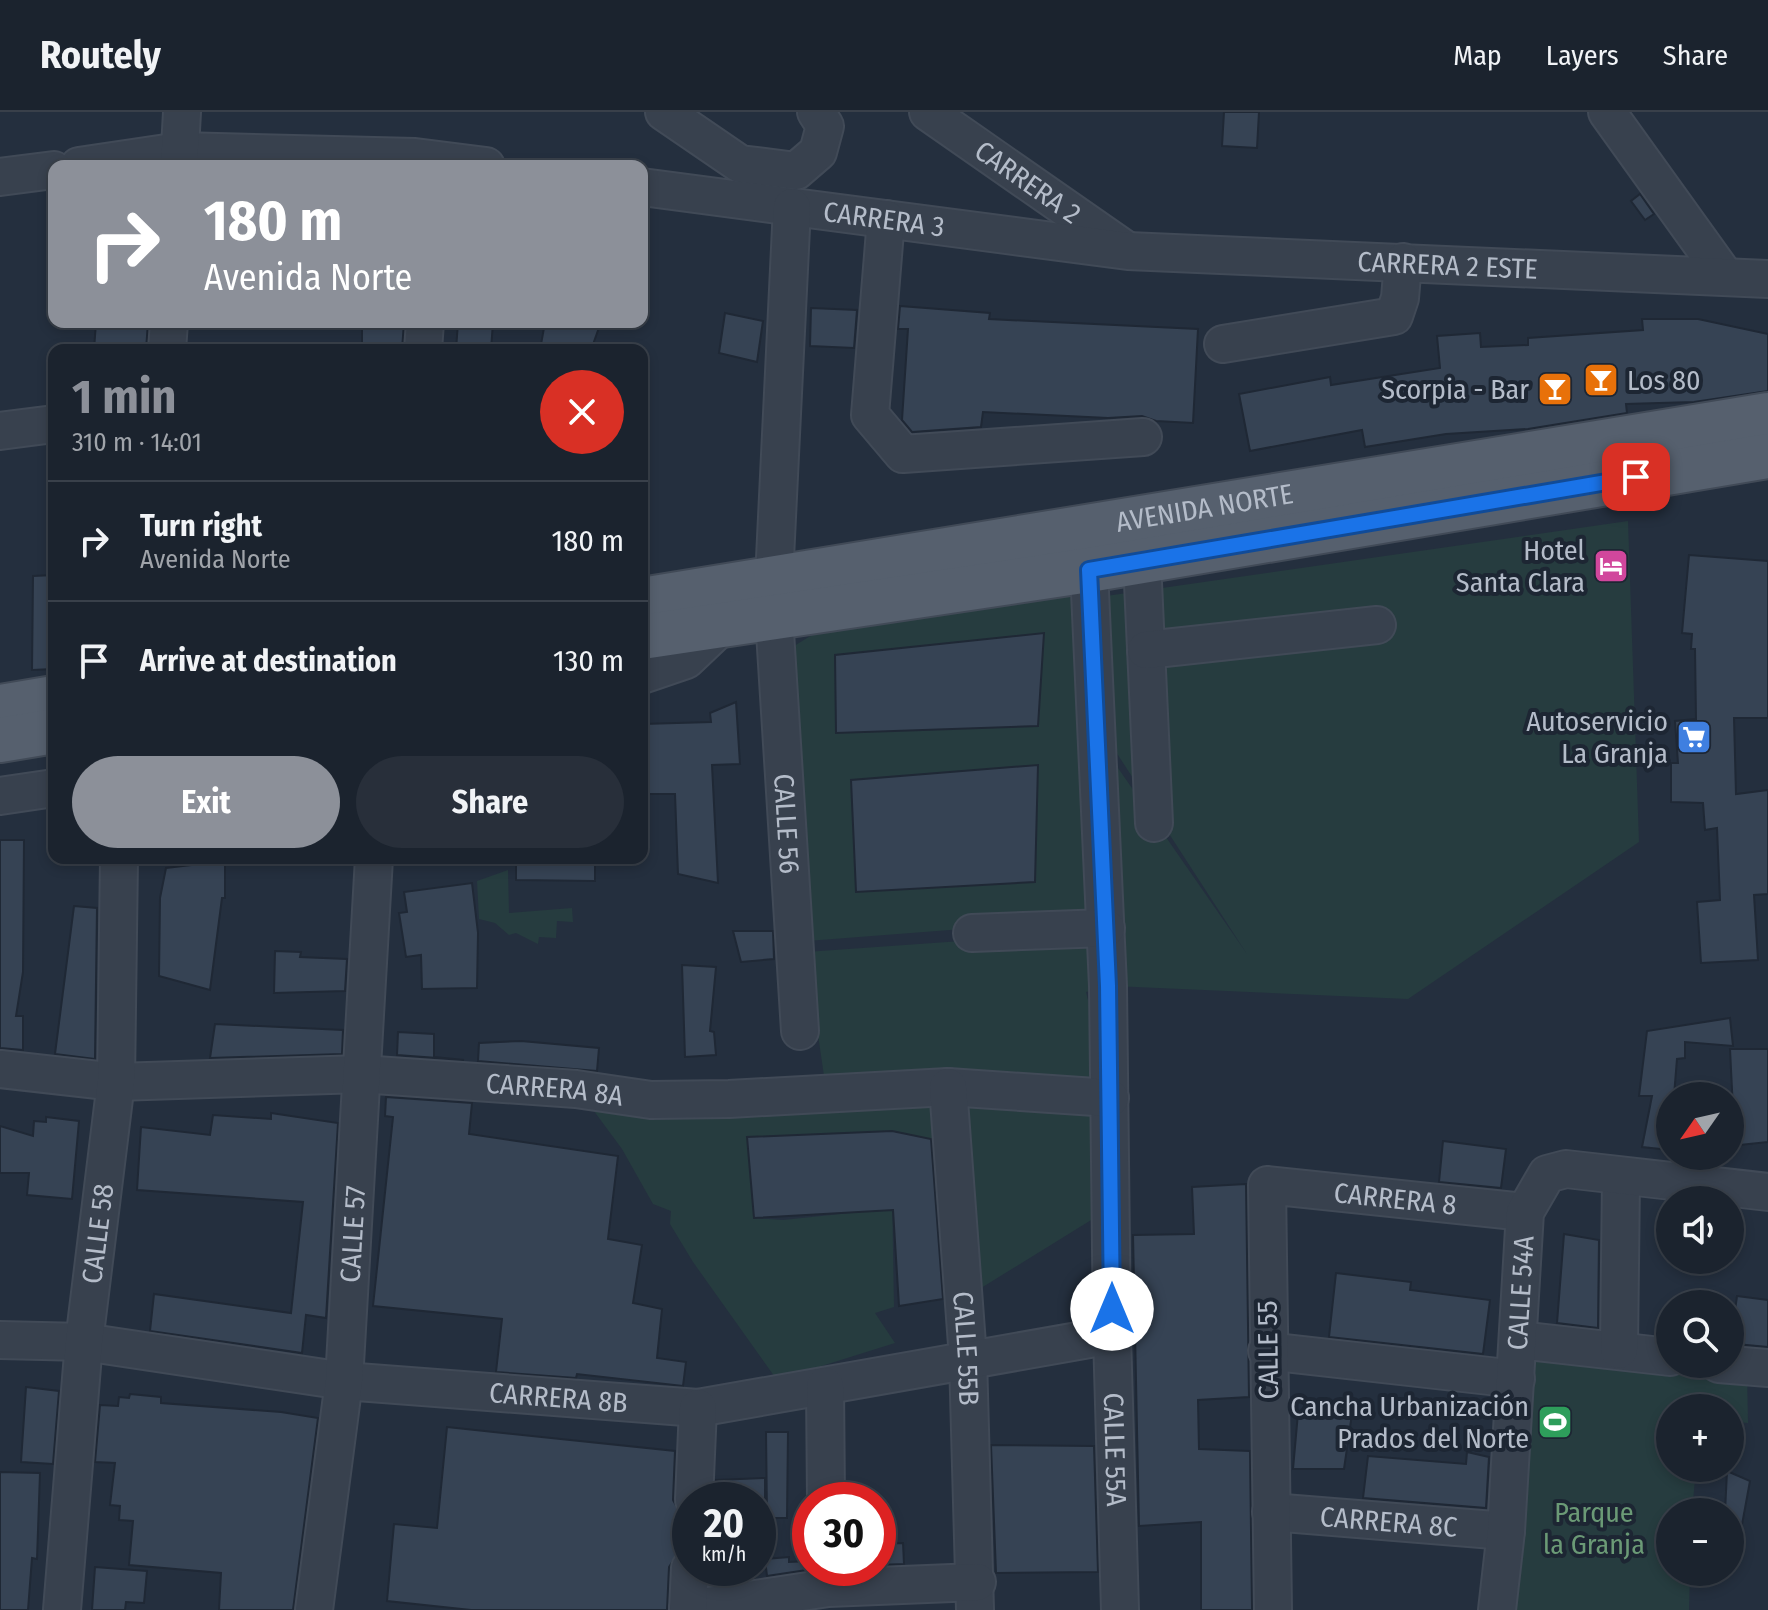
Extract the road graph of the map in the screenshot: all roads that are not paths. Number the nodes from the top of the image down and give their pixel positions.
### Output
1 (182, 112) edge
2 (664, 112) edge
3 (816, 112) edge
4 (928, 112) edge
5 (1607, 112) edge
6 (180, 159) edge
7 (264, 160) edge
8 (48, 171) edge
9 (0, 177) edge
10 (648, 188) edge
11 (792, 207) junction
12 (886, 219) junction
13 (1128, 251) junction
14 (1403, 262) junction
15 (1724, 275) junction
16 (1768, 279) edge
17 (1223, 344) dead end
18 (1768, 415) edge
19 (48, 425) edge
20 (0, 431) edge
21 (1143, 437) dead end
22 (1768, 456) edge
23 (1142, 561) junction
24 (1089, 570) junction
25 (774, 597) junction
26 (648, 600) edge
27 (724, 624) junction
28 (1377, 625) dead end
29 (648, 636) edge
30 (1146, 650) junction
31 (648, 673) edge
32 (48, 699) edge
33 (0, 707) edge
34 (48, 732) edge
35 (0, 740) edge
36 (48, 789) edge
37 (0, 796) edge
38 (1154, 823) dead end
39 (119, 864) edge
40 (374, 864) edge
41 (1106, 928) junction
42 (972, 933) dead end
43 (800, 1031) dead end
44 (0, 1069) edge
45 (361, 1074) junction
46 (116, 1082) junction
47 (948, 1087) junction
48 (1110, 1098) junction
49 (1621, 1177) junction
50 (1267, 1185) joint
51 (1768, 1192) edge
52 (1525, 1212) junction
53 (1112, 1335) junction
54 (0, 1340) edge
55 (1519, 1340) junction
56 (84, 1342) junction
57 (1619, 1350) junction
58 (1267, 1351) junction
59 (1656, 1355) edge
60 (968, 1358) junction
61 (1744, 1366) edge
62 (1768, 1368) edge
63 (1516, 1379) junction
64 (344, 1381) junction
65 (825, 1386) junction
66 (698, 1408) junction
67 (695, 1482) edge
68 (826, 1482) edge
69 (1271, 1512) junction
70 (1506, 1531) junction
71 (689, 1586) edge
72 (792, 1586) edge
73 (894, 1586) edge
74 (976, 1596) edge
75 (688, 1609) edge
76 (62, 1610) edge
77 (314, 1610) edge
78 (1120, 1610) edge
79 (1273, 1610) edge
80 (1497, 1610) edge

1 - 6 street
2 - 3 street
4 - 13 street, CARRERA 2
5 - 15 street
6 - 7 street
8 - 9 street
10 - 11 street, CARRERA 3
11 - 12 street, CARRERA 3
11 - 25 street, CALLE 56
12 - 13 street, CARRERA 3
12 - 21 street
13 - 14 street, CARRERA 2 ESTE
14 - 15 street, CARRERA 2 ESTE
14 - 17 street
15 - 16 street, CARRERA 2 ESTE
18 - 25 main road, AVENIDA NORTE
19 - 20 street
22 - 23 main road, AVENIDA NORTE
23 - 24 main road, AVENIDA NORTE
23 - 30 street
24 - 25 main road, AVENIDA NORTE
24 - 41 street, CALLE 55A
25 - 26 main road, AVENIDA NORTE
25 - 27 main road, AVENIDA NORTE
25 - 43 street, CALLE 56
27 - 29 main road, AVENIDA NORTE
27 - 31 street
28 - 30 street
30 - 38 street
32 - 33 main road
34 - 35 main road
36 - 37 street
39 - 46 street, CALLE 58
40 - 45 street, CALLE 57
41 - 42 street
41 - 48 street, CALLE 55A
44 - 46 street, CARRERA 8A
45 - 46 street, CARRERA 8A
45 - 47 street, CARRERA 8A
45 - 64 street, CALLE 57
46 - 56 street, CALLE 58
47 - 48 street, CARRERA 8A
47 - 60 street, CALLE 55B
48 - 53 street, CALLE 55A
49 - 51 street
49 - 52 street, CALLE 54A
49 - 57 street
50 - 52 street, CARRERA 8
50 - 58 street, CALLE 55
52 - 55 street, CALLE 54A
53 - 60 street, CARRERA 8B
53 - 78 street, CALLE 55A
54 - 56 street, CARRERA 8B
55 - 57 street
55 - 63 street, CALLE 54A
56 - 64 street, CARRERA 8B
56 - 76 street, CALLE 58
57 - 59 street
58 - 63 street
58 - 69 street, CALLE 55
60 - 65 street, CARRERA 8B
60 - 74 street, CALLE 55B
61 - 62 street
63 - 70 street, CALLE 54A
64 - 66 street, CARRERA 8B
64 - 77 street, CALLE 57
65 - 66 street, CARRERA 8B
65 - 68 street
66 - 67 street
69 - 70 street, CARRERA 8C
69 - 79 street, CALLE 55
70 - 80 street, CALLE 54A
71 - 75 street
72 - 75 street
73 - 74 street

